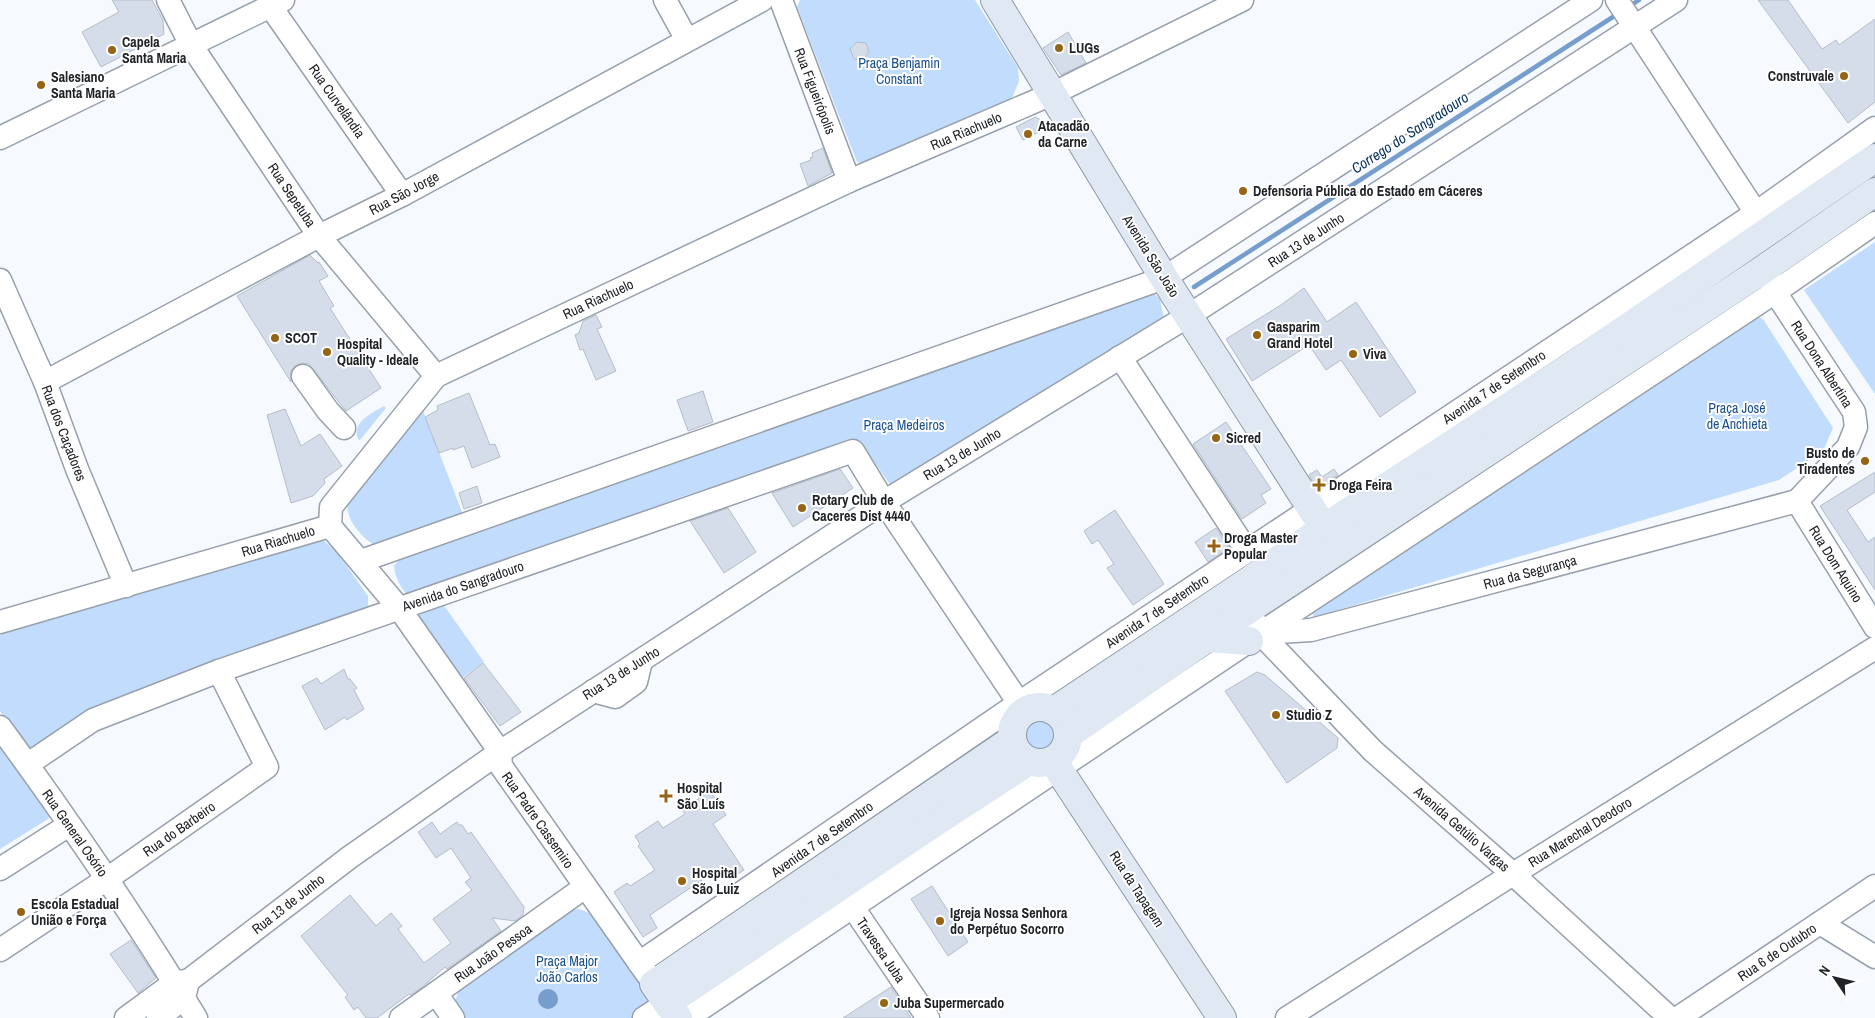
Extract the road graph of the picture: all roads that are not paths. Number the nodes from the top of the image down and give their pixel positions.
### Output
1 (168, 0) edge
2 (665, 0) edge
3 (762, 0) edge
4 (781, 0) edge
5 (995, 0) edge
6 (1242, 0) edge
7 (1591, 0) edge
8 (1617, 0) edge
9 (1676, 0) edge
10 (277, 3) edge
11 (1634, 28) junction
12 (687, 40) junction
13 (191, 45) junction
14 (1052, 94) junction
15 (1875, 128) edge
16 (0, 138) edge
17 (1875, 158) edge
18 (849, 181) junction
19 (1875, 192) edge
20 (402, 195) junction
21 (1875, 223) edge
22 (1757, 229) junction
23 (320, 236) junction
24 (1787, 252) junction
25 (1164, 278) junction
26 (1768, 278) junction
27 (0, 280) edge
28 (1188, 316) junction
29 (1120, 357) junction
30 (1582, 373) junction
31 (304, 376) dead end
32 (436, 376) junction
33 (44, 382) junction
34 (344, 428) dead end
35 (1797, 501) junction
36 (884, 502) junction
37 (1318, 519) junction
38 (330, 526) junction
39 (1247, 551) junction
40 (361, 562) junction
41 (1249, 581) junction
42 (126, 586) junction
43 (399, 608) junction
44 (1249, 609) junction
45 (1, 622) edge
46 (1875, 627) edge
47 (1255, 637) junction
48 (1207, 638) junction
49 (1875, 648) edge
50 (219, 671) junction
51 (1023, 707) junction
52 (1054, 711) junction
53 (0, 727) edge
54 (1012, 740) junction
55 (500, 752) junction
56 (1053, 756) junction
57 (28, 764) junction
58 (921, 817) junction
59 (69, 825) junction
60 (0, 869) edge
61 (1513, 874) junction
62 (107, 879) junction
63 (1875, 886) edge
64 (585, 887) junction
65 (808, 892) junction
66 (852, 906) junction
67 (1820, 923) junction
68 (0, 950) edge
69 (724, 950) junction
70 (1875, 958) edge
71 (182, 987) junction
72 (436, 993) junction
73 (665, 997) edge
74 (126, 1018) edge
75 (158, 1018) edge
76 (196, 1018) edge
77 (401, 1018) edge
78 (453, 1018) edge
79 (644, 1018) edge
80 (928, 1018) edge
81 (1222, 1018) edge
82 (1287, 1018) edge
83 (1670, 1018) edge
84 (1678, 1018) edge

1 - 13 street, Rua Sepetuba
2 - 12 street
3 - 12 street, Rua São Jorge
4 - 18 street, Rua Figueirópolis
5 - 14 main road, Avenida São João
6 - 14 street, Rua Riachuelo
7 - 25 street
8 - 11 street
9 - 11 street, Rua 13 de Junho
10 - 13 street
10 - 20 street, Rua Curvelândia
11 - 22 street
11 - 28 street, Rua 13 de Junho
12 - 20 street, Rua São Jorge
13 - 16 street
13 - 23 street, Rua Sepetuba
14 - 18 street, Rua Riachuelo
14 - 25 main road, Avenida São João
15 - 22 street, Avenida 7 de Setembro
17 - 22 main road, Avenida 7 de Setembro
18 - 32 street, Rua Riachuelo
19 - 24 main road, Avenida 7 de Setembro
20 - 23 street, Rua São Jorge
21 - 26 street, Avenida 7 de Setembro
22 - 24 street
22 - 26 street, Rua Dona Albertina
22 - 30 main road, Avenida 7 de Setembro
22 - 30 street, Avenida 7 de Setembro
23 - 32 street, Rua Sepetuba
23 - 33 street, Rua São Jorge
24 - 26 main road, Avenida 7 de Setembro
25 - 28 main road, Avenida São João
25 - 40 street
26 - 30 main road, Avenida 7 de Setembro
26 - 35 street, Rua Dona Albertina
27 - 33 street, Rua dos Caçadores
28 - 29 street, Rua 13 de Junho
28 - 37 main road, Avenida São João
29 - 36 street, Rua 13 de Junho
29 - 39 street
30 - 37 main road, Avenida 7 de Setembro
30 - 44 main road, Avenida 7 de Setembro
30 - 47 street, Avenida 7 de Setembro
31 - 34 street
32 - 38 street, Rua Riachuelo
33 - 42 street, Rua dos Caçadores
35 - 46 street, Rua Dom Aquino
35 - 47 street, Rua da Segurança
36 - 43 street, Avenida do Sangradouro
36 - 51 street
36 - 55 street, Rua 13 de Junho
37 - 39 street, Avenida 7 de Setembro
37 - 41 main road, Avenida 7 de Setembro
38 - 40 street, Rua Padre Cassemiro
38 - 42 street, Rua Riachuelo
39 - 51 street, Avenida 7 de Setembro
40 - 43 street, Rua Padre Cassemiro
41 - 44 main road
41 - 52 main road, Avenida 7 de Setembro
42 - 45 street, Rua Riachuelo
43 - 50 street, Avenida do Sangradouro
43 - 55 street, Rua Padre Cassemiro
44 - 47 street, Avenida Getúlio Vargas
44 - 48 main road, Avenida 7 de Setembro
47 - 48 main road
47 - 56 street, Avenida 7 de Setembro
47 - 61 street, Avenida Getúlio Vargas
48 - 56 main road, Avenida 7 de Setembro
49 - 61 street, Rua Marechal Deodoro
50 - 57 street, Avenida do Sangradouro
50 - 62 street, Rua do Barbeiro
51 - 52 main road
51 - 54 main road
51 - 58 street, Avenida 7 de Setembro
52 - 56 main road
53 - 57 street, Rua General Osório
54 - 56 main road
54 - 58 main road, Avenida 7 de Setembro
55 - 64 street, Rua Padre Cassemiro
55 - 71 street, Rua 13 de Junho
56 - 58 main road, Avenida 7 de Setembro
56 - 81 main road, Rua da Tapagem
57 - 59 street, Rua General Osório
58 - 65 main road, Avenida 7 de Setembro
58 - 65 street, Avenida 7 de Setembro
58 - 66 street, Avenida 7 de Setembro
59 - 60 street
59 - 62 street, Rua General Osório
61 - 82 street, Rua Marechal Deodoro
61 - 83 street, Avenida Getúlio Vargas
62 - 68 street, Rua do Barbeiro
62 - 71 street, Rua General Osório
63 - 67 street, Rua 6 de Outubro
64 - 72 street, Rua João Pessoa
64 - 73 street, Rua Padre Cassemiro
65 - 66 street, Avenida 7 de Setembro
65 - 69 main road, Avenida 7 de Setembro
65 - 69 street, Avenida 7 de Setembro
66 - 80 street, Travessa Juba
67 - 70 street
67 - 84 street, Rua 6 de Outubro
69 - 73 main road, Avenida 7 de Setembro
69 - 73 street, Avenida 7 de Setembro
71 - 74 street, Rua 13 de Junho
71 - 75 street, Rua 13 de Junho
71 - 76 street, Rua General Osório
72 - 77 street, Rua João Pessoa
72 - 78 street
73 - 79 street

